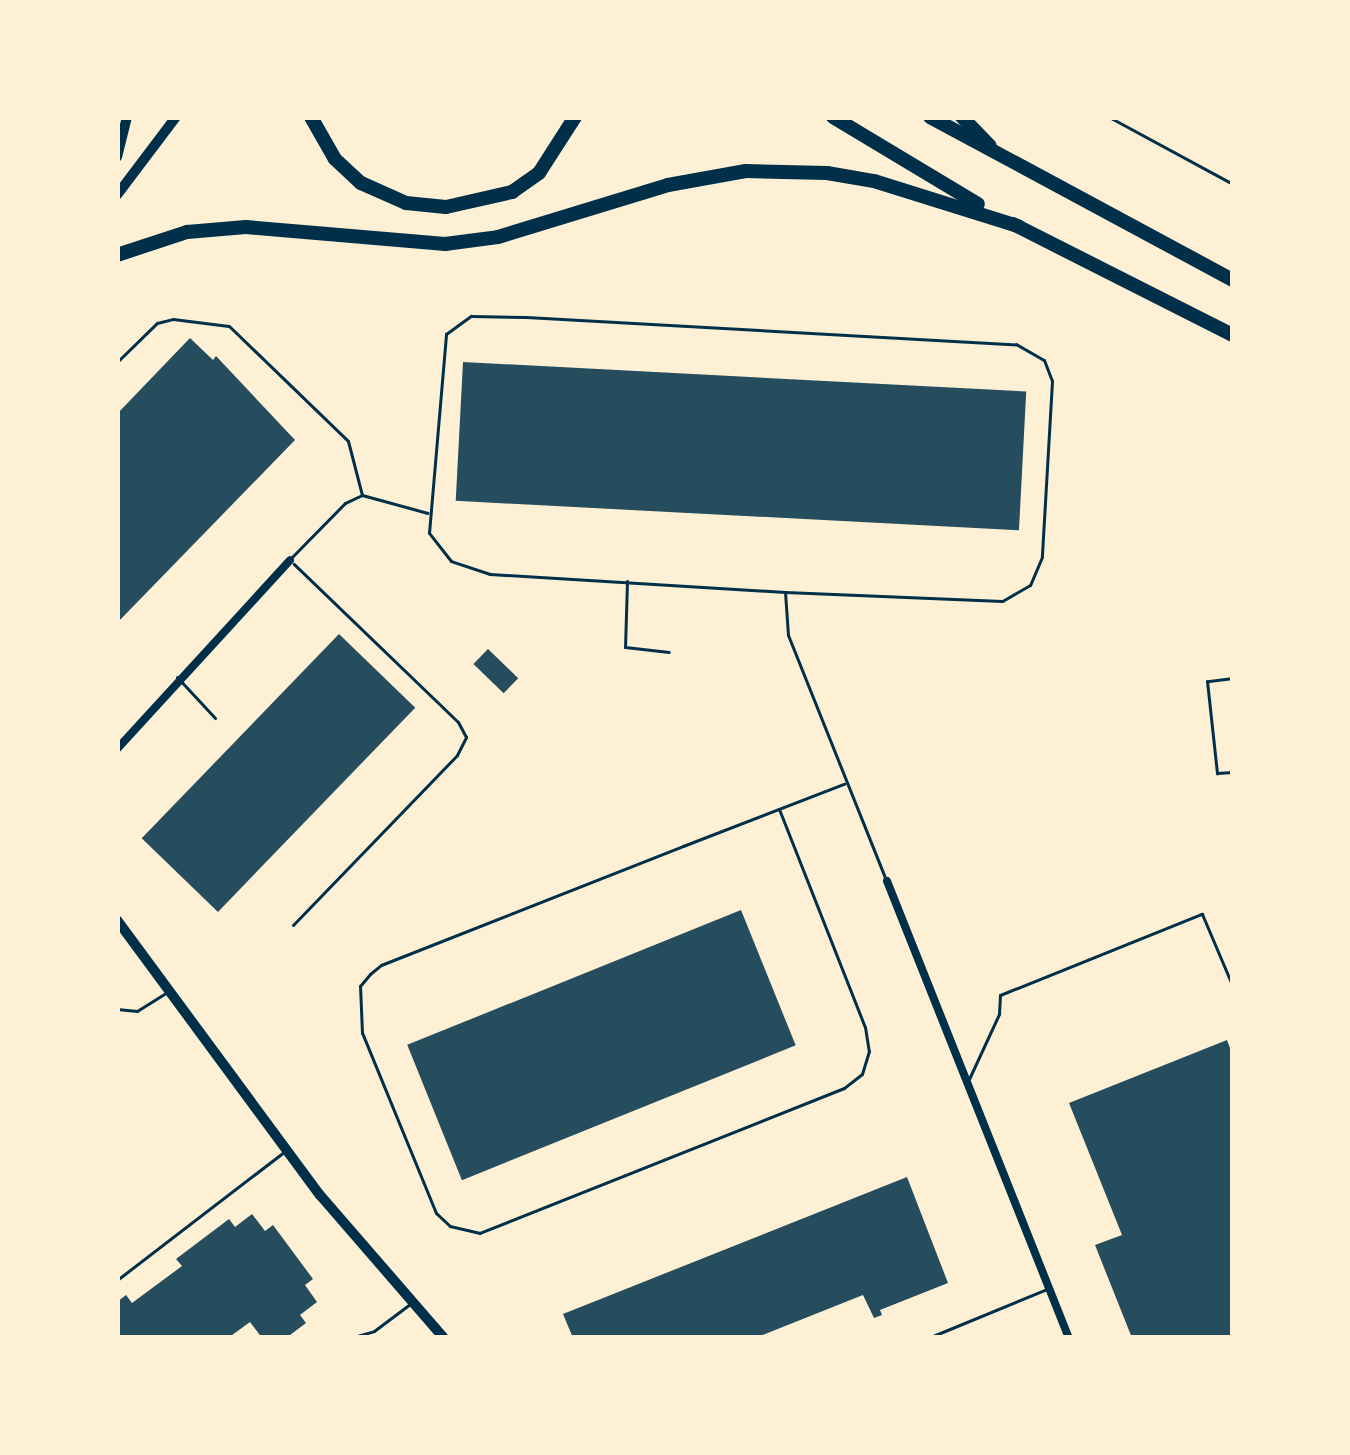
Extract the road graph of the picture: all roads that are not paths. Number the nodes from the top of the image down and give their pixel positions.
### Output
1 (126, 117) edge
2 (176, 117) edge
3 (311, 117) edge
4 (575, 117) edge
5 (833, 117) edge
6 (930, 117) edge
7 (962, 117) edge
8 (1109, 117) edge
9 (117, 128) edge
10 (117, 157) edge
11 (1013, 164) junction
12 (1233, 184) edge
13 (117, 195) edge
14 (1018, 226) junction
15 (117, 255) edge
16 (1233, 280) edge
17 (1233, 335) edge
18 (117, 362) edge
19 (362, 495) junction
20 (430, 514) junction
21 (290, 560) junction
22 (627, 581) junction
23 (785, 592) junction
24 (669, 652) dead end
25 (177, 677) junction
26 (1233, 678) edge
27 (215, 718) dead end
28 (117, 748) edge
29 (1233, 772) edge
30 (846, 783) junction
31 (779, 809) junction
32 (887, 881) joint
33 (117, 920) edge
34 (293, 925) dead end
35 (1233, 988) edge
36 (169, 991) junction
37 (117, 1009) edge
38 (968, 1080) junction
39 (286, 1150) junction
40 (117, 1280) edge
41 (1049, 1288) junction
42 (412, 1303) junction
43 (350, 1338) edge
44 (444, 1338) edge
45 (928, 1338) edge
46 (1069, 1338) edge

1 - 9 main road
1 - 10 main road
2 - 13 main road
3 - 4 highway
5 - 14 highway
6 - 11 highway
7 - 11 highway
8 - 12 lane
11 - 16 highway
14 - 15 highway
14 - 17 highway
18 - 19 lane
19 - 20 lane
19 - 21 lane
20 - 22 lane
20 - 23 lane
21 - 25 street
21 - 34 lane
22 - 23 lane
22 - 24 lane
23 - 30 lane
25 - 27 lane
25 - 28 street
26 - 29 lane
30 - 31 lane
30 - 32 lane
31 - 31 lane
32 - 38 street
33 - 36 main road
35 - 38 lane
36 - 37 lane
36 - 39 main road
38 - 41 street
39 - 40 lane
39 - 42 main road
41 - 45 lane
41 - 46 street
42 - 43 lane
42 - 44 main road

